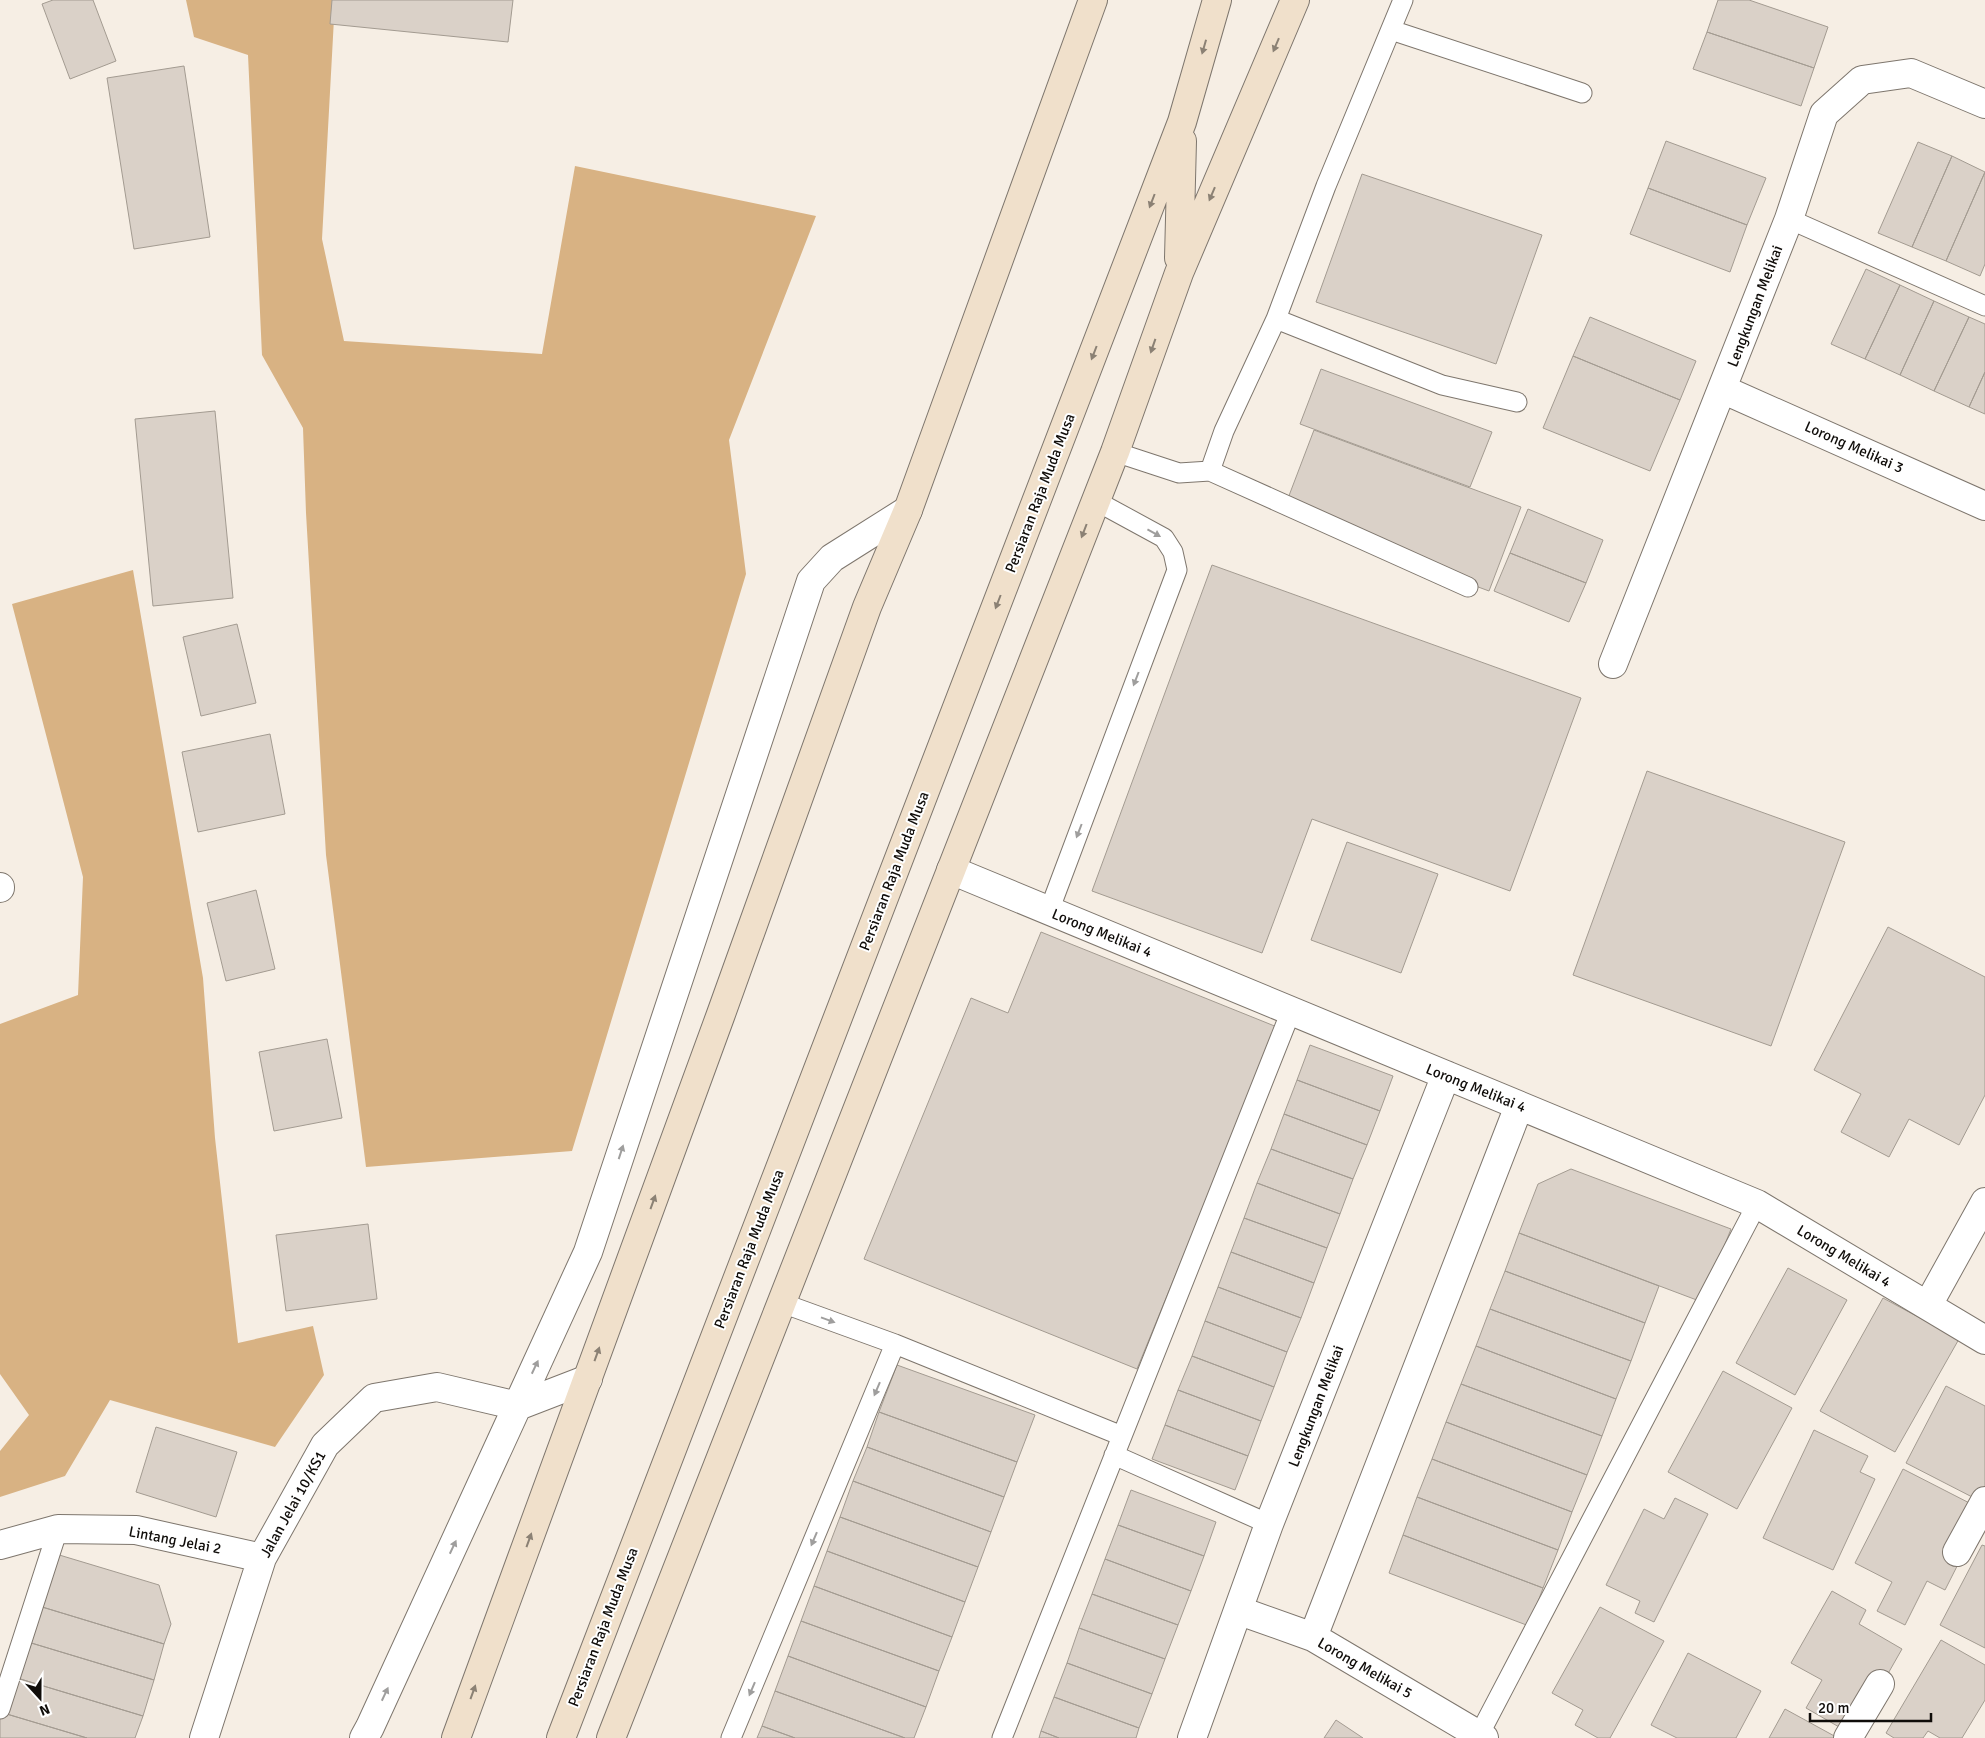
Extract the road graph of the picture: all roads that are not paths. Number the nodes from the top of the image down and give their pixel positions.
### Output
1 (1094, 0) edge
2 (1217, 0) edge
3 (1295, 0) edge
4 (1403, 0) edge
5 (1391, 30) junction
6 (1582, 93) dead end
7 (1985, 104) edge
8 (1182, 122) junction
9 (1788, 219) junction
10 (1179, 273) junction
11 (1985, 306) edge
12 (1276, 318) junction
13 (1722, 389) junction
14 (1517, 402) dead end
15 (1115, 452) junction
16 (1210, 471) junction
17 (1096, 501) junction
18 (1985, 506) edge
19 (908, 510) junction
20 (1468, 587) dead end
21 (1613, 664) dead end
22 (951, 870) junction
23 (1049, 911) junction
24 (1292, 1011) junction
25 (1446, 1075) junction
26 (1519, 1106) junction
27 (1985, 1202) edge
28 (1757, 1204) junction
29 (782, 1303) junction
30 (1928, 1305) junction
31 (1985, 1340) edge
32 (895, 1344) junction
33 (588, 1379) junction
34 (518, 1406) junction
35 (1122, 1436) junction
36 (1114, 1455) junction
37 (1985, 1501) edge
38 (1270, 1524) junction
39 (58, 1529) junction
40 (0, 1545) edge
41 (1957, 1552) dead end
42 (262, 1558) junction
43 (1240, 1611) junction
44 (1313, 1637) junction
45 (1880, 1684) dead end
46 (0, 1708) edge
47 (1482, 1737) edge
48 (204, 1738) edge
49 (364, 1738) edge
50 (456, 1738) edge
51 (561, 1738) edge
52 (611, 1738) edge
53 (732, 1738) edge
54 (1002, 1738) edge
55 (1192, 1738) edge
56 (1848, 1738) edge

1 - 19 main road
2 -> 8 main road, Persiaran Raja Muda Musa
3 -> 10 main road
4 - 5 lane
5 - 6 lane
5 - 12 lane
7 - 9 street, Lengkungan Melikai
8 - 10 main road
8 -> 51 main road, Persiaran Raja Muda Musa
9 - 11 lane
9 - 13 street, Lengkungan Melikai
10 -> 15 main road
12 - 14 lane
12 - 16 lane
13 - 18 street, Lorong Melikai 3
13 - 21 street, Lengkungan Melikai
15 - 16 lane
15 - 17 main road
16 - 20 lane
17 -> 22 main road
17 -> 23 lane
33 -> 19 main road
34 -> 19 street
22 - 23 street, Lorong Melikai 4
22 - 29 main road
23 - 24 street, Lorong Melikai 4
24 - 25 street, Lorong Melikai 4
24 - 35 lane
25 - 26 street, Lorong Melikai 4
25 - 38 street, Lengkungan Melikai
26 - 28 street, Lorong Melikai 4
26 - 44 street
27 - 30 street
28 - 30 street, Lorong Melikai 4
28 - 47 lane
29 -> 32 lane
29 - 52 main road
30 - 31 street, Lorong Melikai 4
32 - 35 lane
32 -> 53 lane
33 - 34 street
50 -> 33 main road
34 - 42 street, Jalan Jelai 10/KS1
49 -> 34 street
35 - 36 lane
36 - 38 lane
36 - 54 lane
37 - 41 street
38 - 43 street, Lengkungan Melikai
39 - 40 street, Lintang Jelai 2
39 - 42 street, Lintang Jelai 2
39 - 46 lane
42 - 48 street, Jalan Jelai 10/KS1
43 - 44 street, Lorong Melikai 5
43 - 55 street, Lengkungan Melikai
44 - 47 street, Lorong Melikai 5
45 - 56 street

